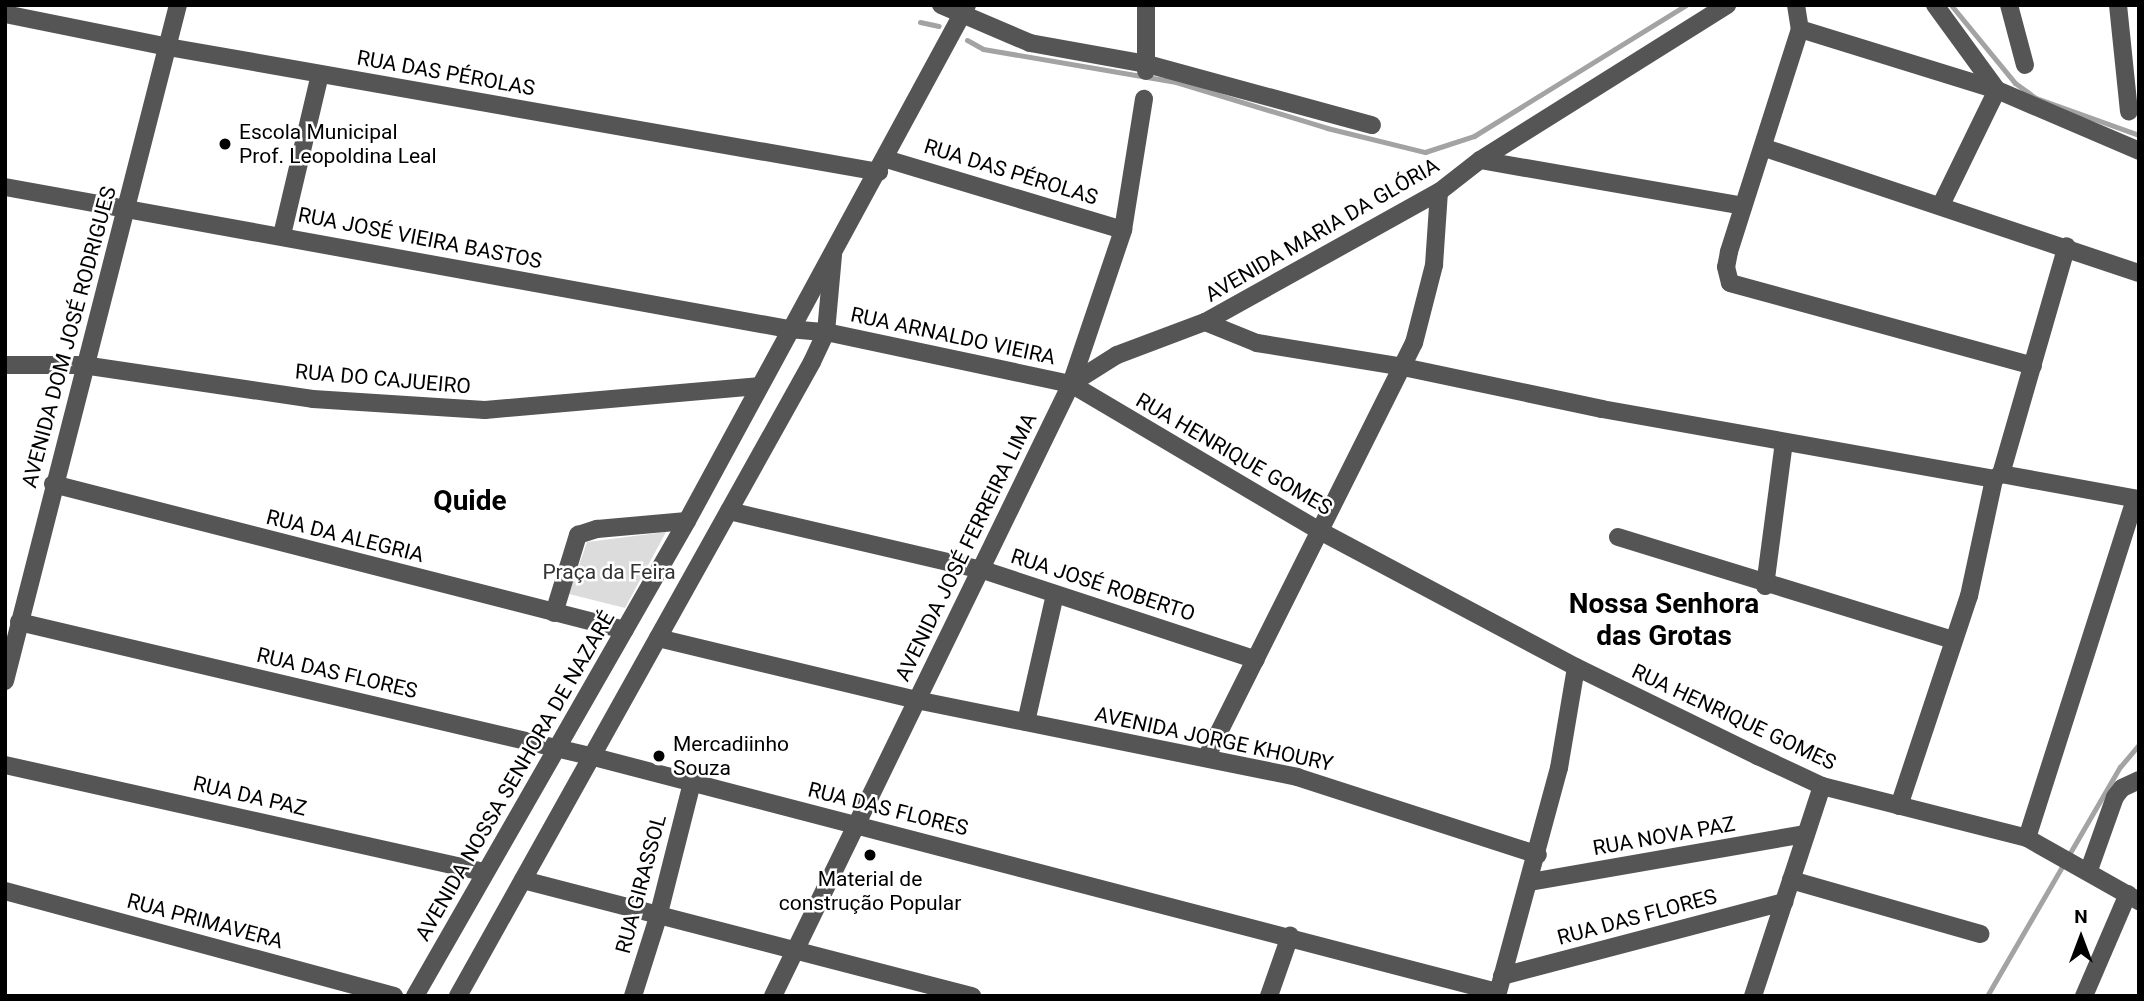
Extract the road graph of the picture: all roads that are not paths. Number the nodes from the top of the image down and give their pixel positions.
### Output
1 (178, 5) edge
2 (940, 5) edge
3 (1146, 5) edge
4 (1727, 5) edge
5 (1796, 5) edge
6 (1935, 5) edge
7 (2010, 5) edge
8 (2118, 5) edge
9 (965, 8) edge
10 (5, 14) edge
11 (1800, 29) junction
12 (168, 47) junction
13 (2025, 65) dead end
14 (1147, 67) junction
15 (320, 74) junction
16 (1997, 90) junction
17 (1144, 99) dead end
18 (2129, 111) dead end
19 (1372, 125) dead end
20 (1765, 148) junction
21 (2139, 151) edge
22 (1480, 160) junction
23 (883, 165) junction
24 (5, 187) edge
25 (1438, 192) junction
26 (1941, 205) junction
27 (127, 206) junction
28 (1743, 206) junction
29 (1123, 230) junction
30 (282, 235) junction
31 (2067, 246) junction
32 (833, 247) junction
33 (2139, 273) edge
34 (1205, 322) junction
35 (789, 330) junction
36 (826, 332) junction
37 (5, 365) edge
38 (83, 365) junction
39 (2033, 366) junction
40 (1403, 367) junction
41 (1071, 384) junction
42 (758, 386) junction
43 (1784, 442) junction
44 (1997, 476) junction
45 (53, 484) junction
46 (2137, 499) edge
47 (729, 511) junction
48 (687, 521) junction
49 (1321, 531) junction
50 (1618, 537) dead end
51 (983, 570) junction
52 (1765, 586) junction
53 (1055, 594) junction
54 (554, 613) junction
55 (19, 622) junction
56 (625, 630) junction
57 (658, 638) junction
58 (1953, 640) junction
59 (1256, 660) junction
60 (1576, 667) junction
61 (5, 681) edge
62 (916, 700) junction
63 (1026, 722) junction
64 (555, 748) junction
65 (594, 758) junction
66 (1206, 758) junction
67 (5, 765) edge
68 (2139, 780) edge
69 (692, 783) junction
70 (1822, 786) junction
71 (1899, 806) junction
72 (854, 824) junction
73 (1806, 834) junction
74 (2033, 841) junction
75 (1538, 855) junction
76 (2083, 866) junction
77 (484, 872) junction
78 (523, 880) junction
79 (1791, 880) junction
80 (1530, 882) junction
81 (5, 891) edge
82 (2134, 898) edge
83 (1784, 902) junction
84 (659, 917) junction
85 (1980, 934) dead end
86 (1290, 936) junction
87 (790, 952) junction
88 (1499, 988) edge
89 (394, 996) edge
90 (415, 996) edge
91 (458, 996) edge
92 (633, 996) edge
93 (773, 996) edge
94 (972, 996) edge
95 (1269, 996) edge
96 (1753, 996) edge
97 (2084, 996) edge

1 - 12 street, AVENIDA DOM JOSÉ RODRIGUES
2 - 9 street
3 - 14 street
4 - 22 street, AVENIDA MARIA DA GLÓRIA
5 - 11 street
6 - 16 street
7 - 13 street
8 - 18 street
9 - 14 street
9 - 23 street, AVENIDA NOSSA SENHORA DE NAZARÉ
10 - 12 street, RUA DAS PÉROLAS
11 - 16 street
11 - 20 street
12 - 15 street, RUA DAS PÉROLAS
12 - 27 street, AVENIDA DOM JOSÉ RODRIGUES
14 - 19 street
15 - 23 street, RUA DAS PÉROLAS
15 - 30 street
16 - 21 street
16 - 26 street
17 - 29 street, AVENIDA JOSÉ FERREIRA LIMA
20 - 26 street
20 - 28 street
22 - 25 street, AVENIDA MARIA DA GLÓRIA
22 - 28 street
23 - 29 street, RUA DAS PÉROLAS
23 - 32 street, AVENIDA NOSSA SENHORA DE NAZARÉ
24 - 27 street, RUA JOSÉ VIEIRA BASTOS
25 - 34 street, AVENIDA MARIA DA GLÓRIA
25 - 40 street
26 - 31 street
27 - 30 street, RUA JOSÉ VIEIRA BASTOS
27 - 38 street, AVENIDA DOM JOSÉ RODRIGUES
28 - 39 street
29 - 41 street, AVENIDA JOSÉ FERREIRA LIMA
30 - 35 street, RUA JOSÉ VIEIRA BASTOS
31 - 33 street
31 - 39 street
32 - 35 street, AVENIDA NOSSA SENHORA DE NAZARÉ
32 - 36 street, AVENIDA NOSSA SENHORA DE NAZARÉ
34 - 40 street
34 - 41 street, AVENIDA MARIA DA GLÓRIA
35 - 36 street, RUA JOSÉ VIEIRA BASTOS
35 - 42 street, AVENIDA NOSSA SENHORA DE NAZARÉ
36 - 41 street, RUA ARNALDO VIEIRA
36 - 47 street, AVENIDA NOSSA SENHORA DE NAZARÉ
37 - 38 street, RUA DO CAJUEIRO
38 - 42 street, RUA DO CAJUEIRO
38 - 45 street, AVENIDA DOM JOSÉ RODRIGUES
39 - 44 street
40 - 43 street
40 - 49 street
41 - 49 street, RUA HENRIQUE GOMES
41 - 51 street, AVENIDA JOSÉ FERREIRA LIMA
42 - 48 street, AVENIDA NOSSA SENHORA DE NAZARÉ
43 - 44 street
43 - 52 street
44 - 46 street
44 - 58 street
45 - 54 street, RUA DA ALEGRIA
45 - 55 street, AVENIDA DOM JOSÉ RODRIGUES
46 - 74 street
47 - 51 street, RUA JOSÉ ROBERTO
47 - 57 street, AVENIDA NOSSA SENHORA DE NAZARÉ
48 - 54 street
48 - 56 street, AVENIDA NOSSA SENHORA DE NAZARÉ
49 - 59 street
49 - 60 street, RUA HENRIQUE GOMES
50 - 52 street
51 - 53 street, RUA JOSÉ ROBERTO
51 - 62 street, AVENIDA JOSÉ FERREIRA LIMA
52 - 58 street
53 - 59 street, RUA JOSÉ ROBERTO
53 - 63 street
54 - 56 street, RUA DA ALEGRIA
55 - 61 street, AVENIDA DOM JOSÉ RODRIGUES
55 - 64 street, RUA DAS FLORES
56 - 64 street, AVENIDA NOSSA SENHORA DE NAZARÉ
57 - 62 street
57 - 65 street, AVENIDA NOSSA SENHORA DE NAZARÉ
58 - 71 street
59 - 66 street
60 - 70 street, RUA HENRIQUE GOMES
60 - 75 street
62 - 63 street, AVENIDA JORGE KHOURY
62 - 72 street, AVENIDA JOSÉ FERREIRA LIMA
63 - 66 street, AVENIDA JORGE KHOURY
64 - 65 street, RUA DAS FLORES
64 - 77 street, AVENIDA NOSSA SENHORA DE NAZARÉ
65 - 69 street, RUA DAS FLORES
65 - 78 street, AVENIDA NOSSA SENHORA DE NAZARÉ
66 - 75 street, AVENIDA JORGE KHOURY
67 - 77 street, RUA DA PAZ
68 - 76 street
69 - 72 street, RUA DAS FLORES
69 - 84 street, RUA GIRASSOL
70 - 71 street, RUA HENRIQUE GOMES
70 - 73 street
71 - 74 street, RUA HENRIQUE GOMES
72 - 86 street, RUA DAS FLORES
72 - 87 street, AVENIDA JOSÉ FERREIRA LIMA
73 - 79 street
73 - 80 street, RUA NOVA PAZ
74 - 76 street, RUA HENRIQUE GOMES
75 - 80 street
76 - 82 street, RUA HENRIQUE GOMES
77 - 90 street, AVENIDA NOSSA SENHORA DE NAZARÉ
78 - 84 street
78 - 91 street, AVENIDA NOSSA SENHORA DE NAZARÉ
79 - 83 street
79 - 85 street
80 - 88 street
81 - 89 street, RUA PRIMAVERA
82 - 97 street
83 - 88 street, RUA DAS FLORES
83 - 96 street
84 - 87 street
84 - 92 street, RUA GIRASSOL
86 - 88 street, RUA DAS FLORES
86 - 95 street
87 - 93 street, AVENIDA JOSÉ FERREIRA LIMA
87 - 94 street

